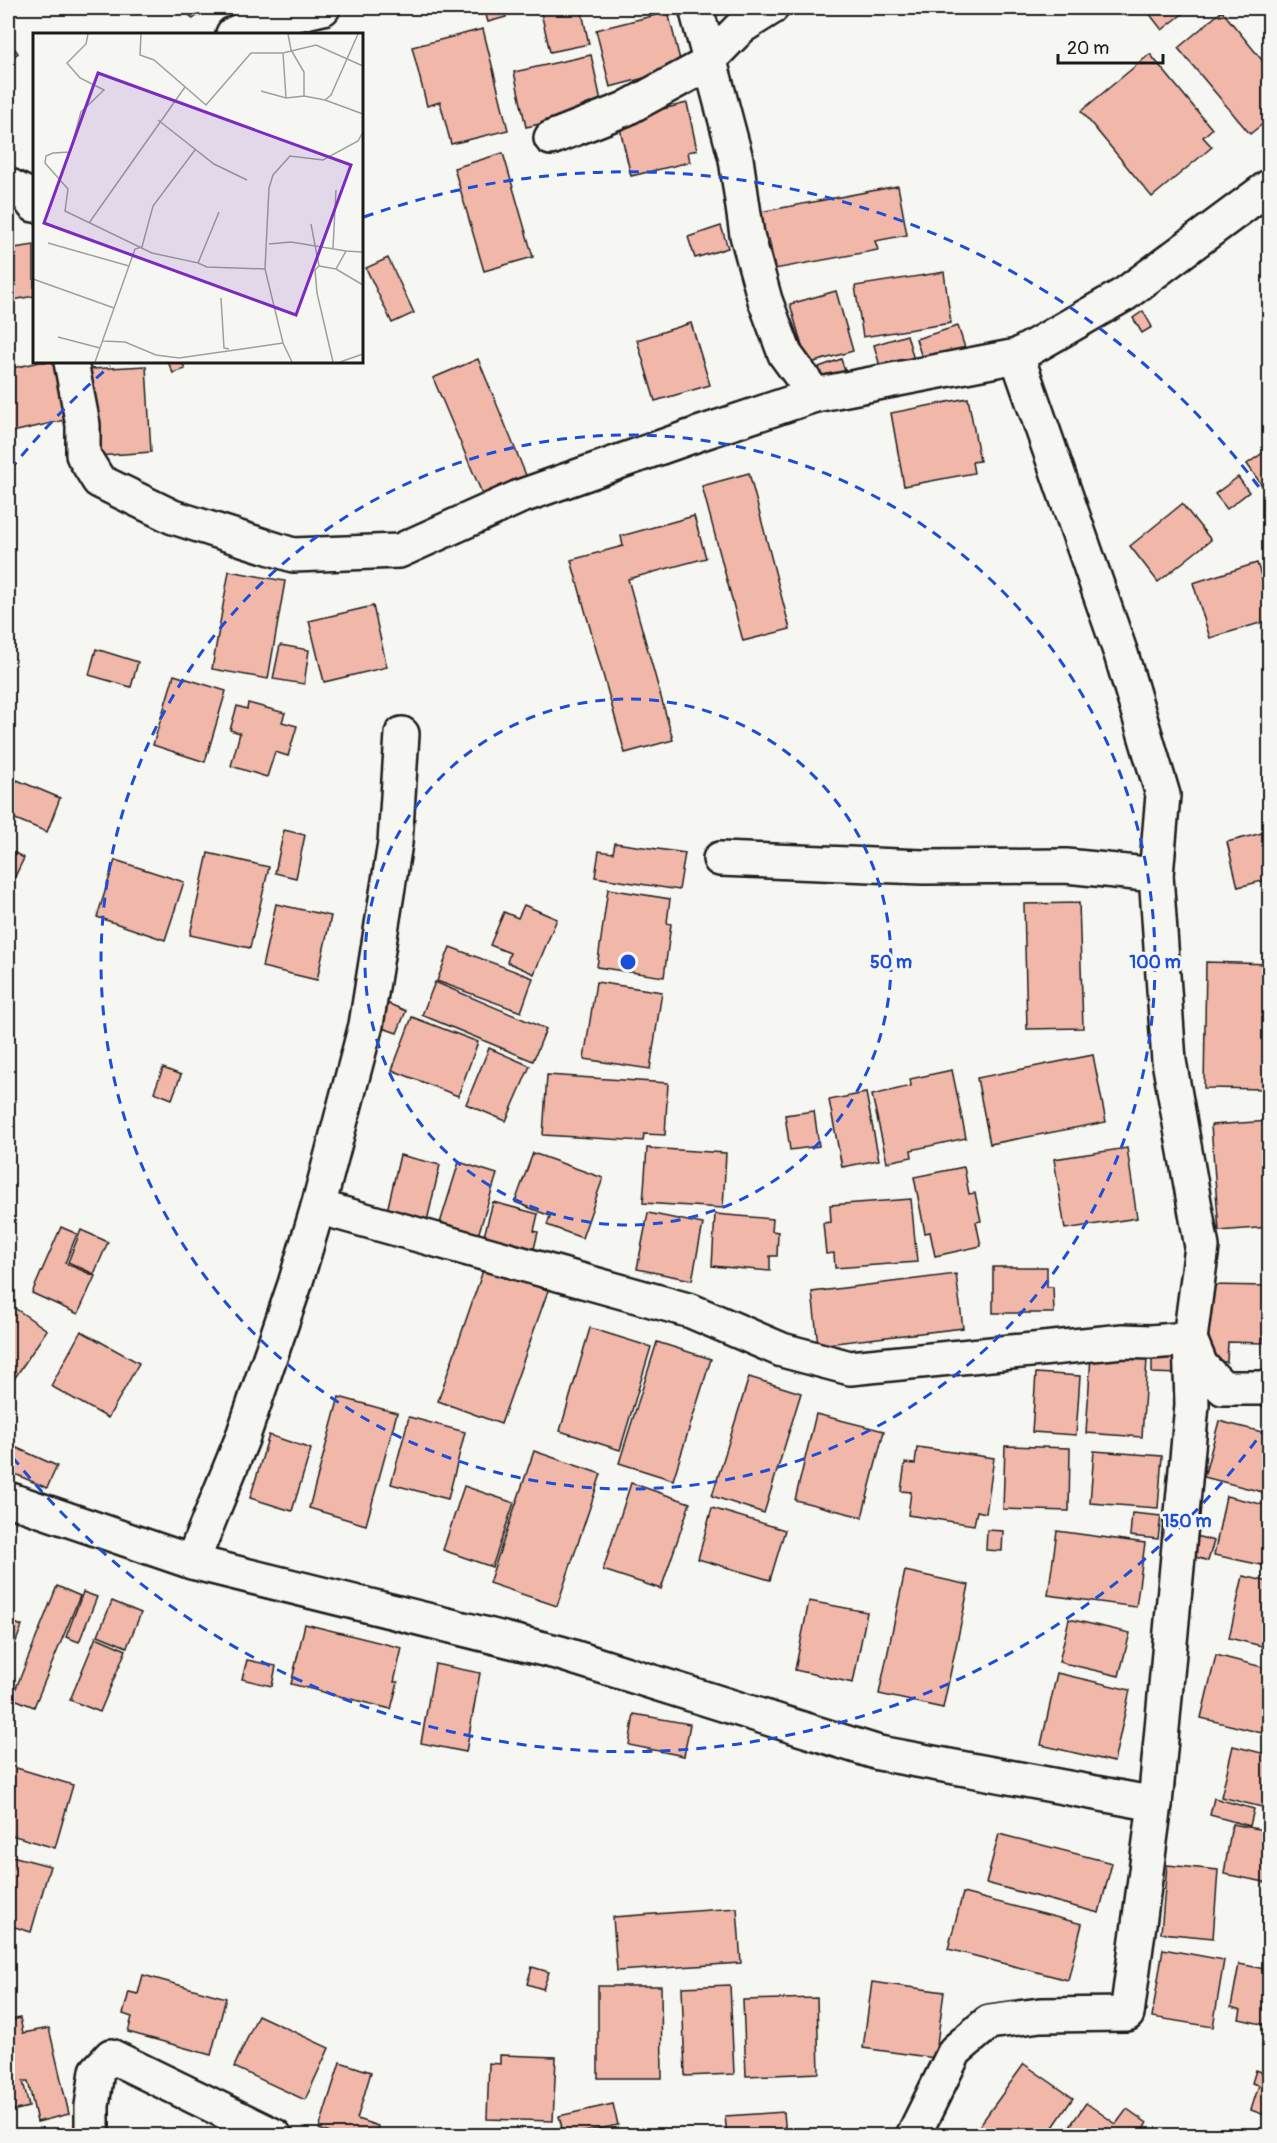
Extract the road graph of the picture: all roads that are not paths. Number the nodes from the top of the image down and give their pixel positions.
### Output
1 (323, 8) edge
2 (696, 8) edge
3 (771, 8) edge
4 (235, 33) edge
5 (709, 60) junction
6 (551, 138) dead end
7 (8, 185) edge
8 (1269, 186) edge
9 (33, 204) edge
10 (1017, 356) junction
11 (71, 363) edge
12 (815, 395) junction
13 (402, 735) dead end
14 (720, 859) dead end
15 (1156, 875) junction
16 (318, 1207) junction
17 (1190, 1339) junction
18 (1269, 1388) edge
19 (8, 1499) edge
20 (192, 1562) junction
21 (1155, 1803) junction
22 (92, 2136) edge
23 (275, 2136) edge
24 (913, 2136) edge

1 - 4 street
2 - 5 street
3 - 5 street
5 - 6 street
5 - 12 street
7 - 9 street
8 - 10 street
10 - 12 street
10 - 15 street
11 - 12 street
13 - 16 street
14 - 15 street
15 - 17 street
16 - 17 street
16 - 20 street
17 - 18 street
17 - 21 street
19 - 20 street
20 - 21 street
21 - 24 street
22 - 23 street

